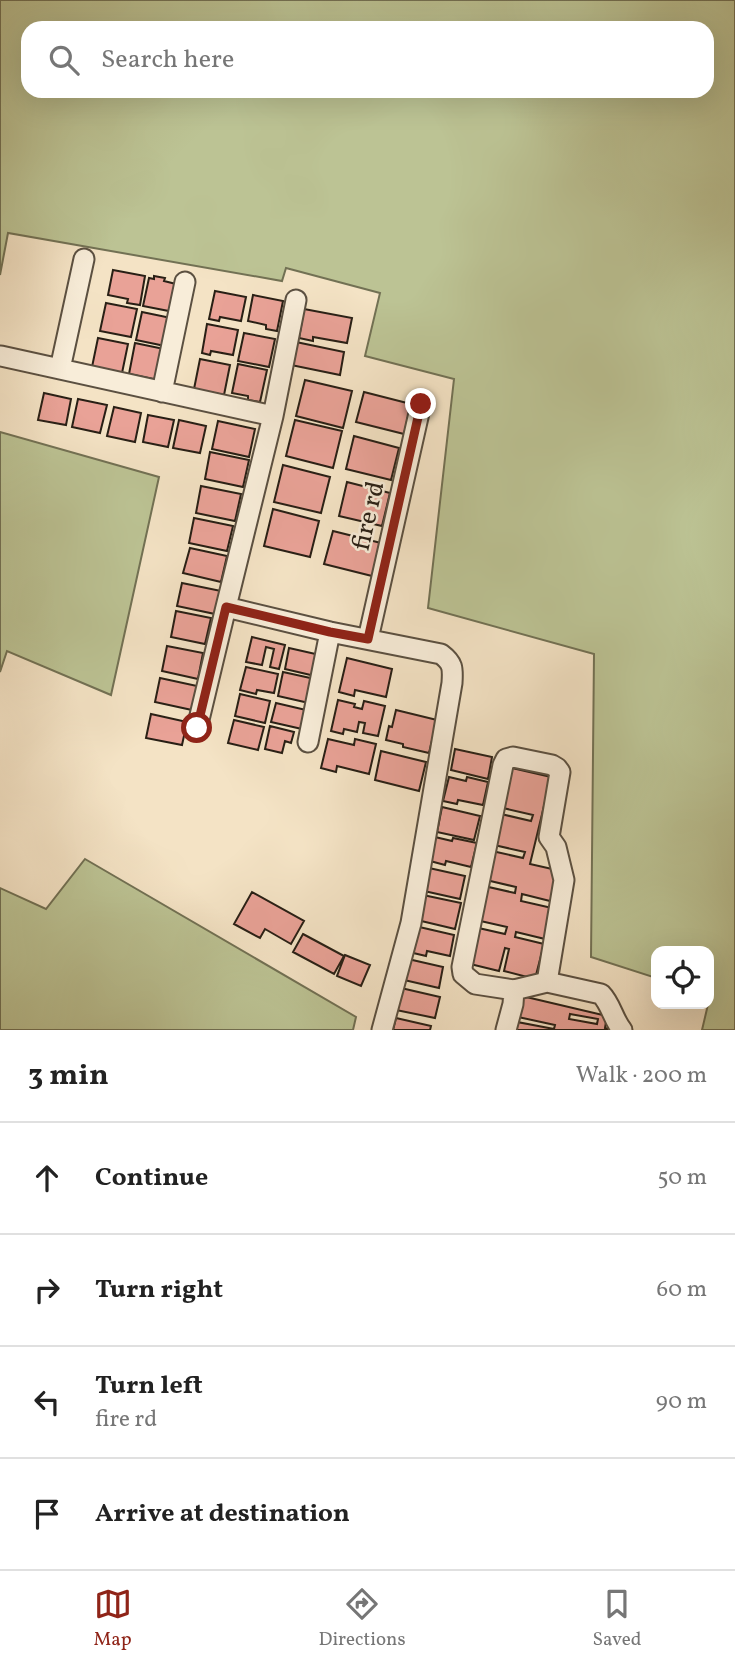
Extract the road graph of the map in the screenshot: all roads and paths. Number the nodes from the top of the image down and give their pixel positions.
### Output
1 (84, 259) dead end
2 (185, 282) dead end
3 (296, 300) dead end
4 (1, 356) edge
5 (60, 369) junction
6 (162, 391) junction
7 (421, 404) dead end
8 (273, 416) junction
9 (226, 607) junction
10 (330, 632) junction
11 (368, 639) junction
12 (197, 728) dead end
13 (308, 742) dead end
14 (547, 982) junction
15 (514, 990) junction
16 (382, 1030) edge
17 (506, 1030) edge
18 (622, 1030) edge

1 - 5 street
2 - 6 street
3 - 8 street
4 - 5 street
5 - 6 street
6 - 8 street
7 - 11 street, fire rd
8 - 9 street
9 - 10 street
9 - 12 street
10 - 11 street
10 - 13 street
11 - 16 street
14 - 15 street
14 - 15 street
14 - 18 street
15 - 17 street

